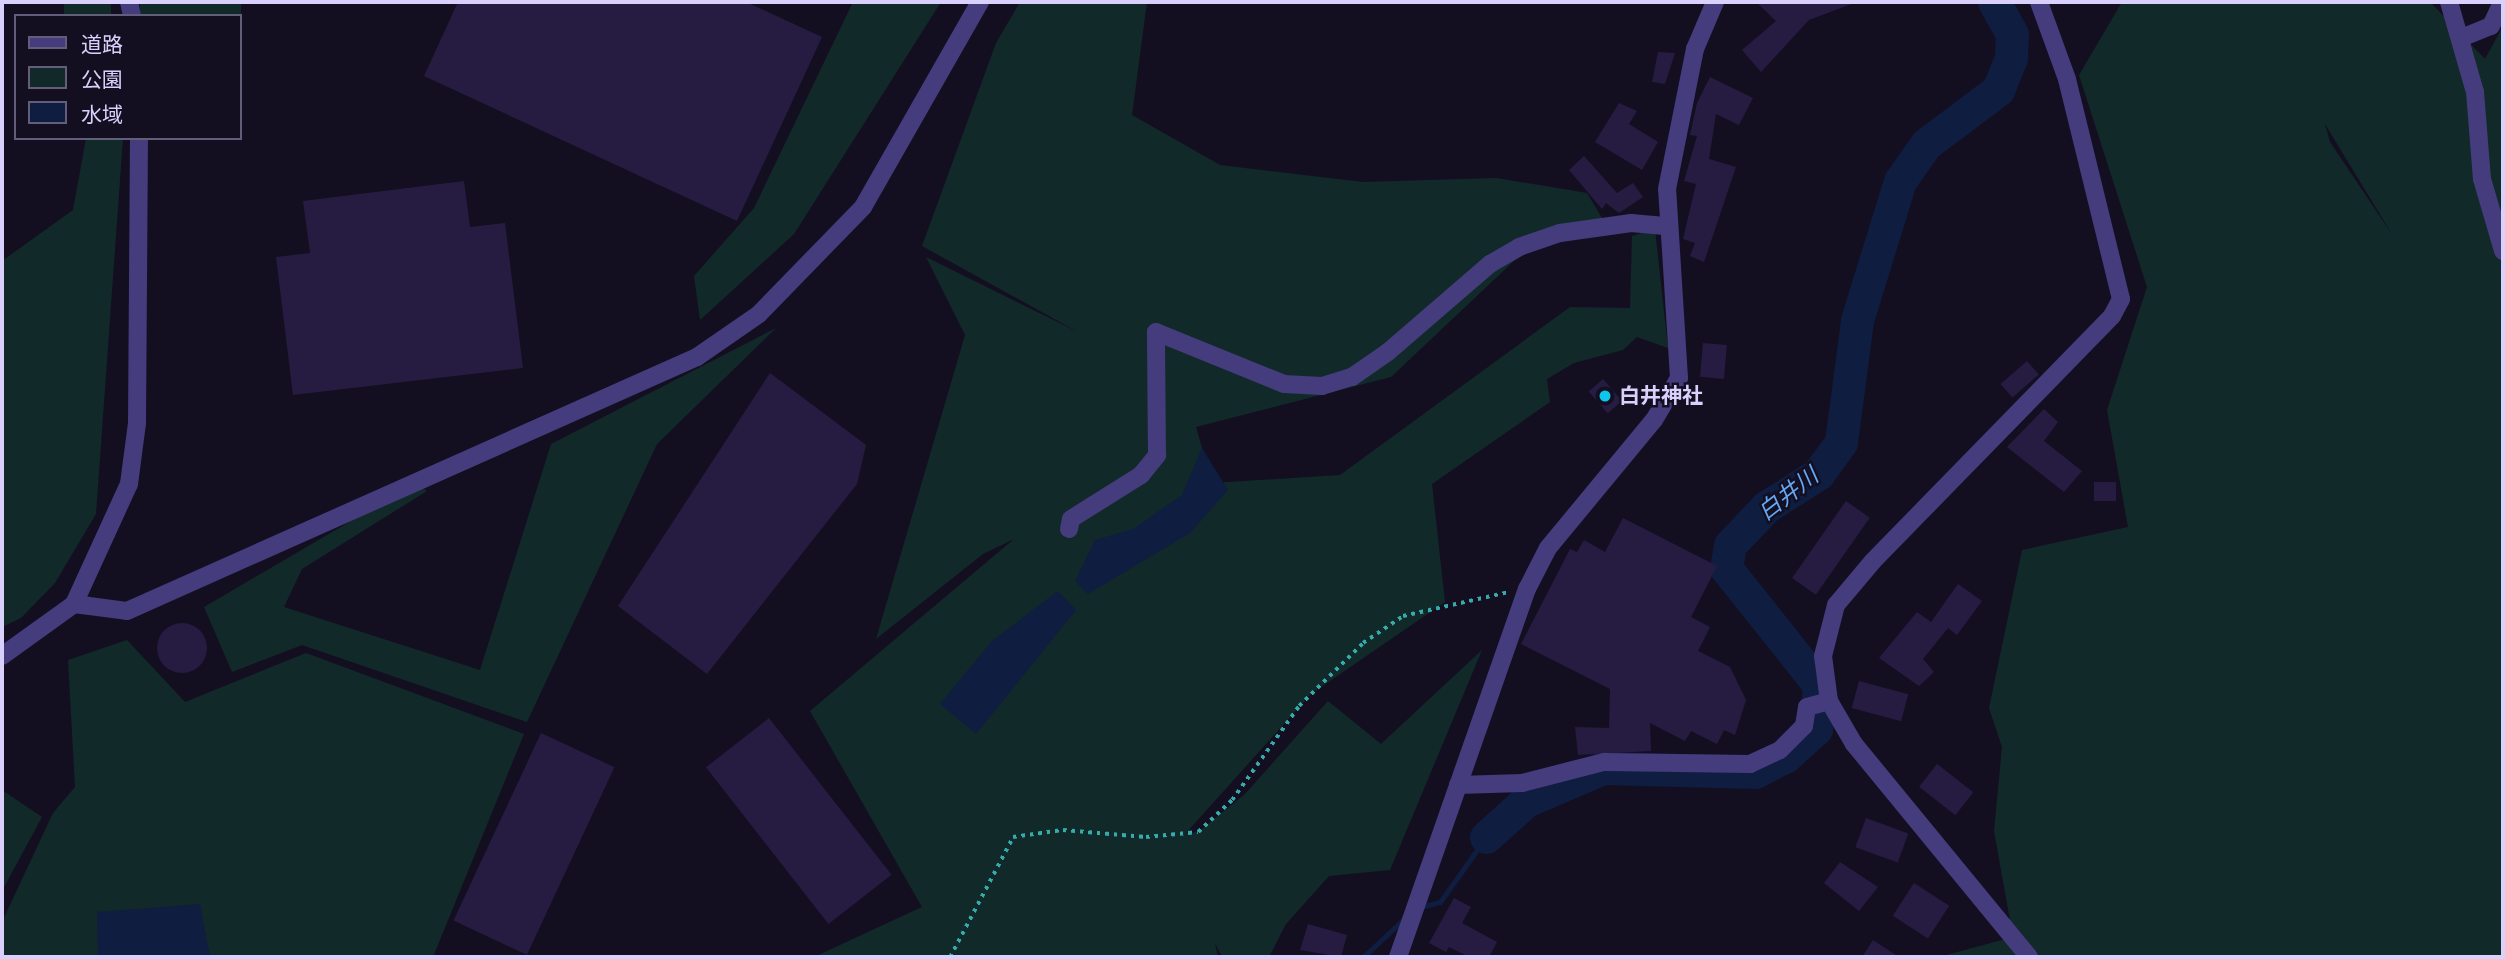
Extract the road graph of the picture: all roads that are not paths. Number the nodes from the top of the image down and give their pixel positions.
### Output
1 (981, 2) edge
2 (1715, 2) edge
3 (2039, 2) edge
4 (2449, 2) edge
5 (2502, 2) edge
6 (2461, 38) junction
7 (139, 140) edge
8 (1665, 226) junction
9 (2503, 251) edge
10 (1069, 529) dead end
11 (74, 604) junction
12 (2, 656) edge
13 (1829, 701) junction
14 (1458, 785) junction
15 (1398, 957) edge
16 (2029, 957) edge

1 - 11 street
2 - 8 street
3 - 13 street
4 - 6 street
5 - 6 street
6 - 9 street
7 - 11 street
8 - 10 street
8 - 14 street
11 - 12 street
13 - 14 street
13 - 16 street
14 - 15 street

